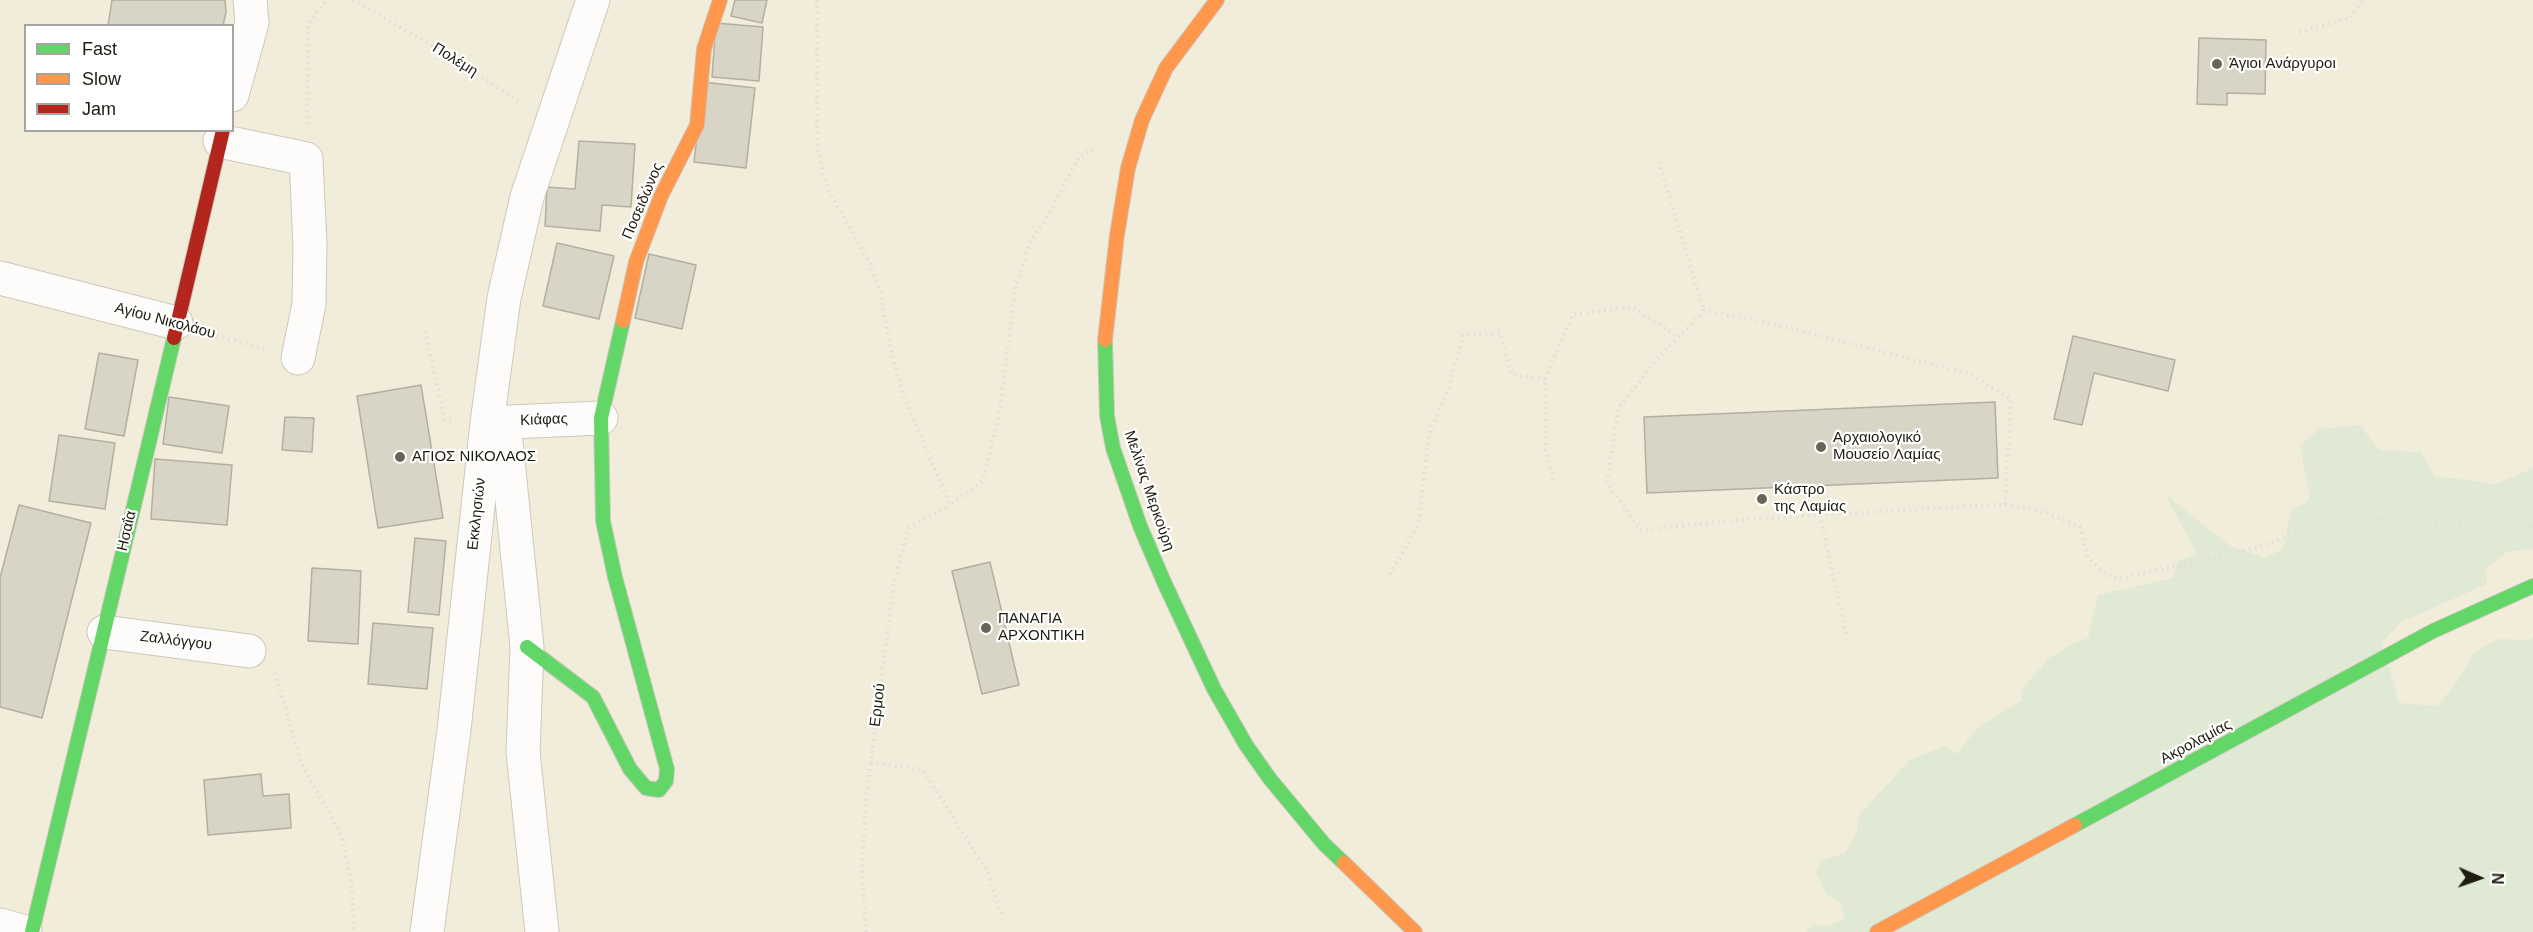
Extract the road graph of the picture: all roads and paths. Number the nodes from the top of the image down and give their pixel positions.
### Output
1 (250, 0) edge
2 (327, 0) edge
3 (353, 0) edge
4 (593, 0) edge
5 (720, 0) edge
6 (817, 0) edge
7 (1217, 0) edge
8 (2363, 0) edge
9 (2299, 32) dead end
10 (234, 88) edge
11 (553, 124) junction
12 (221, 136) edge
13 (1132, 155) junction
14 (306, 159) junction
15 (1659, 162) dead end
16 (0, 278) edge
17 (1704, 311) junction
18 (176, 323) junction
19 (425, 331) dead end
20 (1678, 337) junction
21 (298, 358) joint
22 (1545, 379) junction
23 (601, 418) junction
24 (495, 422) junction
25 (1553, 480) dead end
26 (2005, 504) junction
27 (950, 505) junction
28 (1820, 515) junction
29 (2533, 526) edge
30 (1390, 574) dead end
31 (2533, 586) edge
32 (104, 632) junction
33 (1846, 634) dead end
34 (527, 647) junction
35 (261, 660) joint
36 (871, 762) junction
37 (1002, 915) dead end
38 (0, 925) edge
39 (25, 932) edge
40 (32, 932) edge
41 (353, 932) edge
42 (427, 932) edge
43 (542, 932) edge
44 (866, 932) edge
45 (1415, 932) edge
46 (1877, 932) edge

1 - 10 street
2 - 14 path
3 - 11 path, Πολέμη
4 - 11 street, Εκκλησιών
5 - 23 street, Ποσειδώνος
6 - 27 path
7 - 13 street, Μελίνας Μερκούρη
8 - 9 path
11 - 24 street, Εκκλησιών
12 - 14 street
12 - 18 street, Ησαΐα
13 - 27 path, Ερμού
13 - 45 street, Μελίνας Μερκούρη
14 - 21 street
15 - 17 path
16 - 18 street, Αγίου Νικολάου
17 - 20 path
17 - 26 path
18 - 21 path, Αγίου Νικολάου
18 - 32 street, Ησαΐα
19 - 24 path
20 - 22 path
20 - 28 path
22 - 25 path
22 - 30 path
23 - 24 street, Κιάφας
23 - 34 street, Ποσειδώνος
24 - 34 street
24 - 42 street, Εκκλησιών
26 - 28 path
26 - 29 path
27 - 36 path, Ερμού
28 - 33 path
31 - 46 street, Ακρολαμίας
32 - 35 street, Ζαλλόγγου
32 - 40 street, Ησαΐα
34 - 43 street
35 - 41 path
36 - 37 path
36 - 44 path, Ερμού
38 - 39 street

